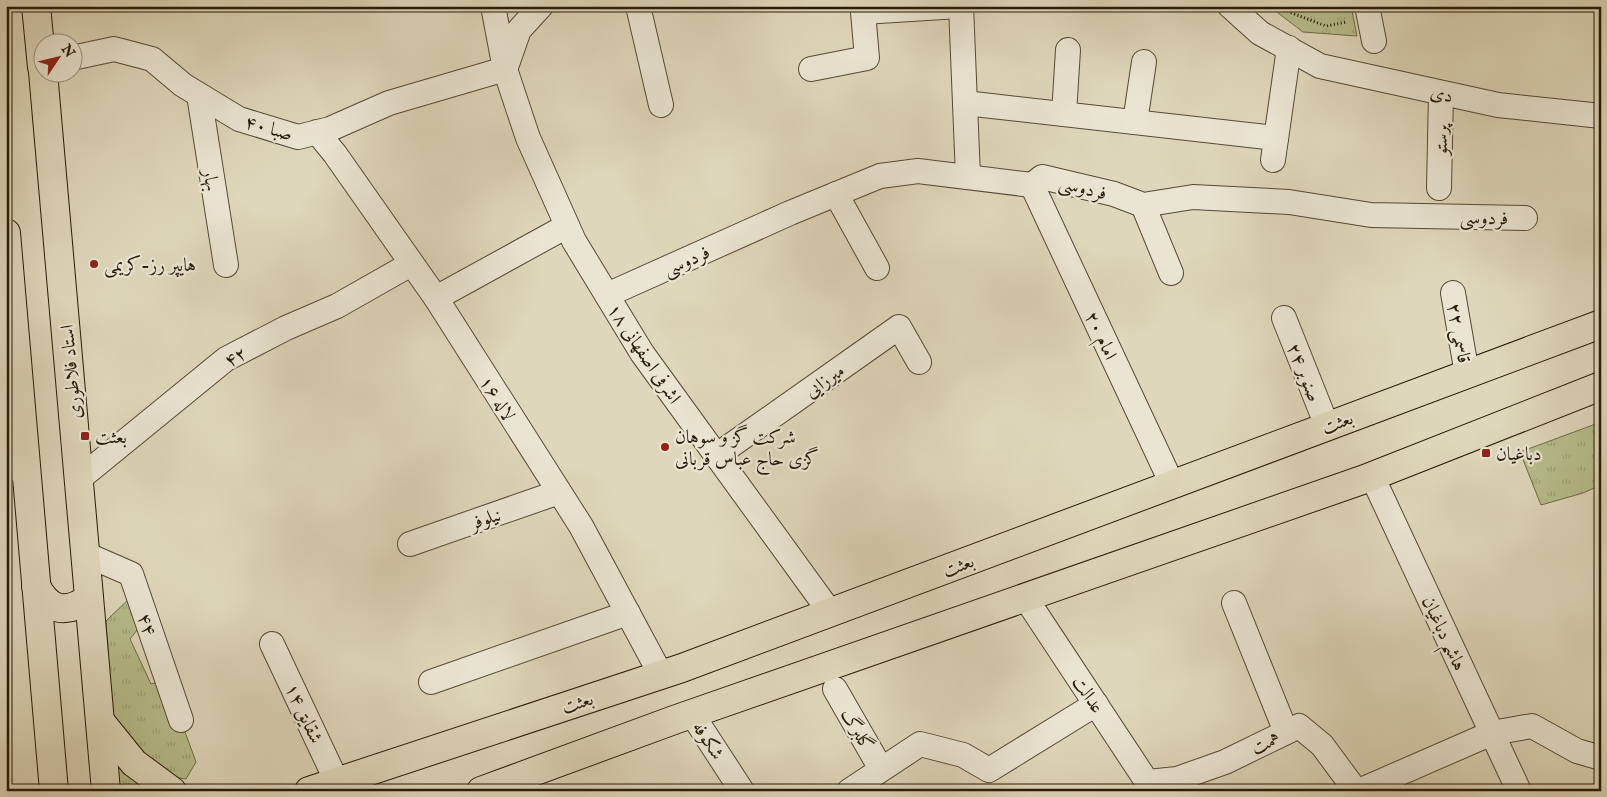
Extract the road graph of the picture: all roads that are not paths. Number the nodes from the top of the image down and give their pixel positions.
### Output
1 (36, 6) edge
2 (493, 6) edge
3 (541, 6) edge
4 (638, 6) edge
5 (960, 6) edge
6 (1230, 6) edge
7 (1367, 6) edge
8 (39, 32) edge
9 (1374, 40) dead end
10 (1289, 48) junction
11 (1068, 50) dead end
12 (82, 56) edge
13 (1144, 62) dead end
14 (505, 69) junction
15 (811, 69) dead end
16 (44, 82) edge
17 (1441, 92) junction
18 (199, 95) junction
19 (965, 103) junction
20 (661, 105) dead end
21 (1064, 114) junction
22 (1601, 116) edge
23 (1135, 122) junction
24 (317, 132) junction
25 (968, 177) junction
26 (1032, 185) junction
27 (1439, 188) dead end
28 (836, 194) junction
29 (1143, 205) junction
30 (1526, 218) dead end
31 (567, 226) junction
32 (6, 233) edge
33 (411, 264) junction
34 (226, 265) dead end
35 (877, 268) dead end
36 (1171, 273) dead end
37 (1453, 292) dead end
38 (607, 295) junction
39 (436, 298) junction
40 (1284, 318) dead end
41 (1601, 324) edge
42 (11, 343) edge
43 (919, 362) dead end
44 (1467, 374) junction
45 (1601, 386) edge
46 (1327, 426) junction
47 (6, 454) edge
48 (716, 456) junction
49 (1372, 476) junction
50 (27, 478) junction
51 (79, 479) junction
52 (1172, 484) junction
53 (559, 492) junction
54 (410, 544) dead end
55 (85, 554) junction
56 (36, 586) junction
57 (1025, 597) junction
58 (88, 598) junction
59 (1234, 603) dead end
60 (830, 612) junction
61 (628, 613) junction
62 (272, 644) dead end
63 (662, 675) junction
64 (431, 682) dead end
65 (835, 689) dead end
66 (1096, 704) junction
67 (692, 714) junction
68 (181, 720) dead end
69 (100, 721) junction
70 (1286, 732) junction
71 (1492, 733) junction
72 (1601, 758) edge
73 (51, 763) junction
74 (881, 769) junction
75 (337, 782) junction
76 (1150, 787) edge
77 (40, 791) edge
78 (54, 791) edge
79 (106, 791) edge
80 (172, 791) edge
81 (309, 791) edge
82 (481, 791) edge
83 (742, 791) edge
84 (849, 791) edge
85 (1357, 791) edge
86 (1519, 791) edge

1 - 8 main road
2 - 14 street, اشرفی اصفهانی ۱۸
3 - 14 street
4 - 20 street
5 - 15 street
5 - 19 street
6 - 10 street, دی
7 - 9 street
10 - 17 street, دی
10 - 23 street
11 - 21 street
12 - 18 street, صبا ۴۰
13 - 23 street
14 - 24 street, صبا ۴۰
14 - 31 street, اشرفی اصفهانی ۱۸
16 - 51 main road, استاد فلاطوری
17 - 22 street, دی
17 - 27 street, پرستو
18 - 24 street, صبا ۴۰
18 - 34 street, بهار
19 - 21 street
19 - 25 street
21 - 23 street
24 - 33 street, لاله ۱۶
25 - 26 street, فردوسی
25 - 28 street, فردوسی
26 - 29 street, فردوسی
26 - 52 street, امام ۲۰
28 - 35 street
28 - 38 street, فردوسی
29 - 30 street, فردوسی
29 - 36 street
31 - 38 street, اشرفی اصفهانی ۱۸
31 - 39 street
32 - 42 main road
33 - 39 street, لاله ۱۶
33 - 51 street, ۴۲
37 - 44 street, قاسمی ۲۲
38 - 48 street, اشرفی اصفهانی ۱۸
39 - 53 street, لاله ۱۶
40 - 46 street, صنوبر ۲۴
41 - 44 main road, بعثت
42 - 50 main road
43 - 48 street, میرزایی
44 - 46 main road, بعثت
45 - 49 main road
46 - 52 main road, بعثت
47 - 50 street
48 - 60 street, اشرفی اصفهانی ۱۸
49 - 57 main road
49 - 71 street, هاشم دباغیان
50 - 56 main road
51 - 55 main road, استاد فلاطوری
52 - 60 main road, بعثت
53 - 54 street, نیلوفر
53 - 61 street, لاله ۱۶
55 - 58 main road, استاد فلاطوری
55 - 68 street, ۴۴
56 - 58 main road
56 - 73 main road
57 - 66 street, عدالت
57 - 67 main road
58 - 69 main road, استاد فلاطوری
59 - 70 street
60 - 63 main road, بعثت
61 - 63 street, لاله ۱۶
61 - 64 street
62 - 75 street, شقایق ۱۴
63 - 75 main road, بعثت
65 - 74 street, گلبرگ
66 - 74 street
66 - 76 street, عدالت
67 - 82 main road
67 - 83 street, شکوفه
69 - 79 main road, استاد فلاطوری
69 - 80 main road
70 - 76 street, همت
70 - 85 street, همت
71 - 72 street
71 - 85 street
71 - 86 street, هاشم دباغیان
73 - 77 main road
73 - 78 main road
74 - 84 street
75 - 81 main road, بعثت

